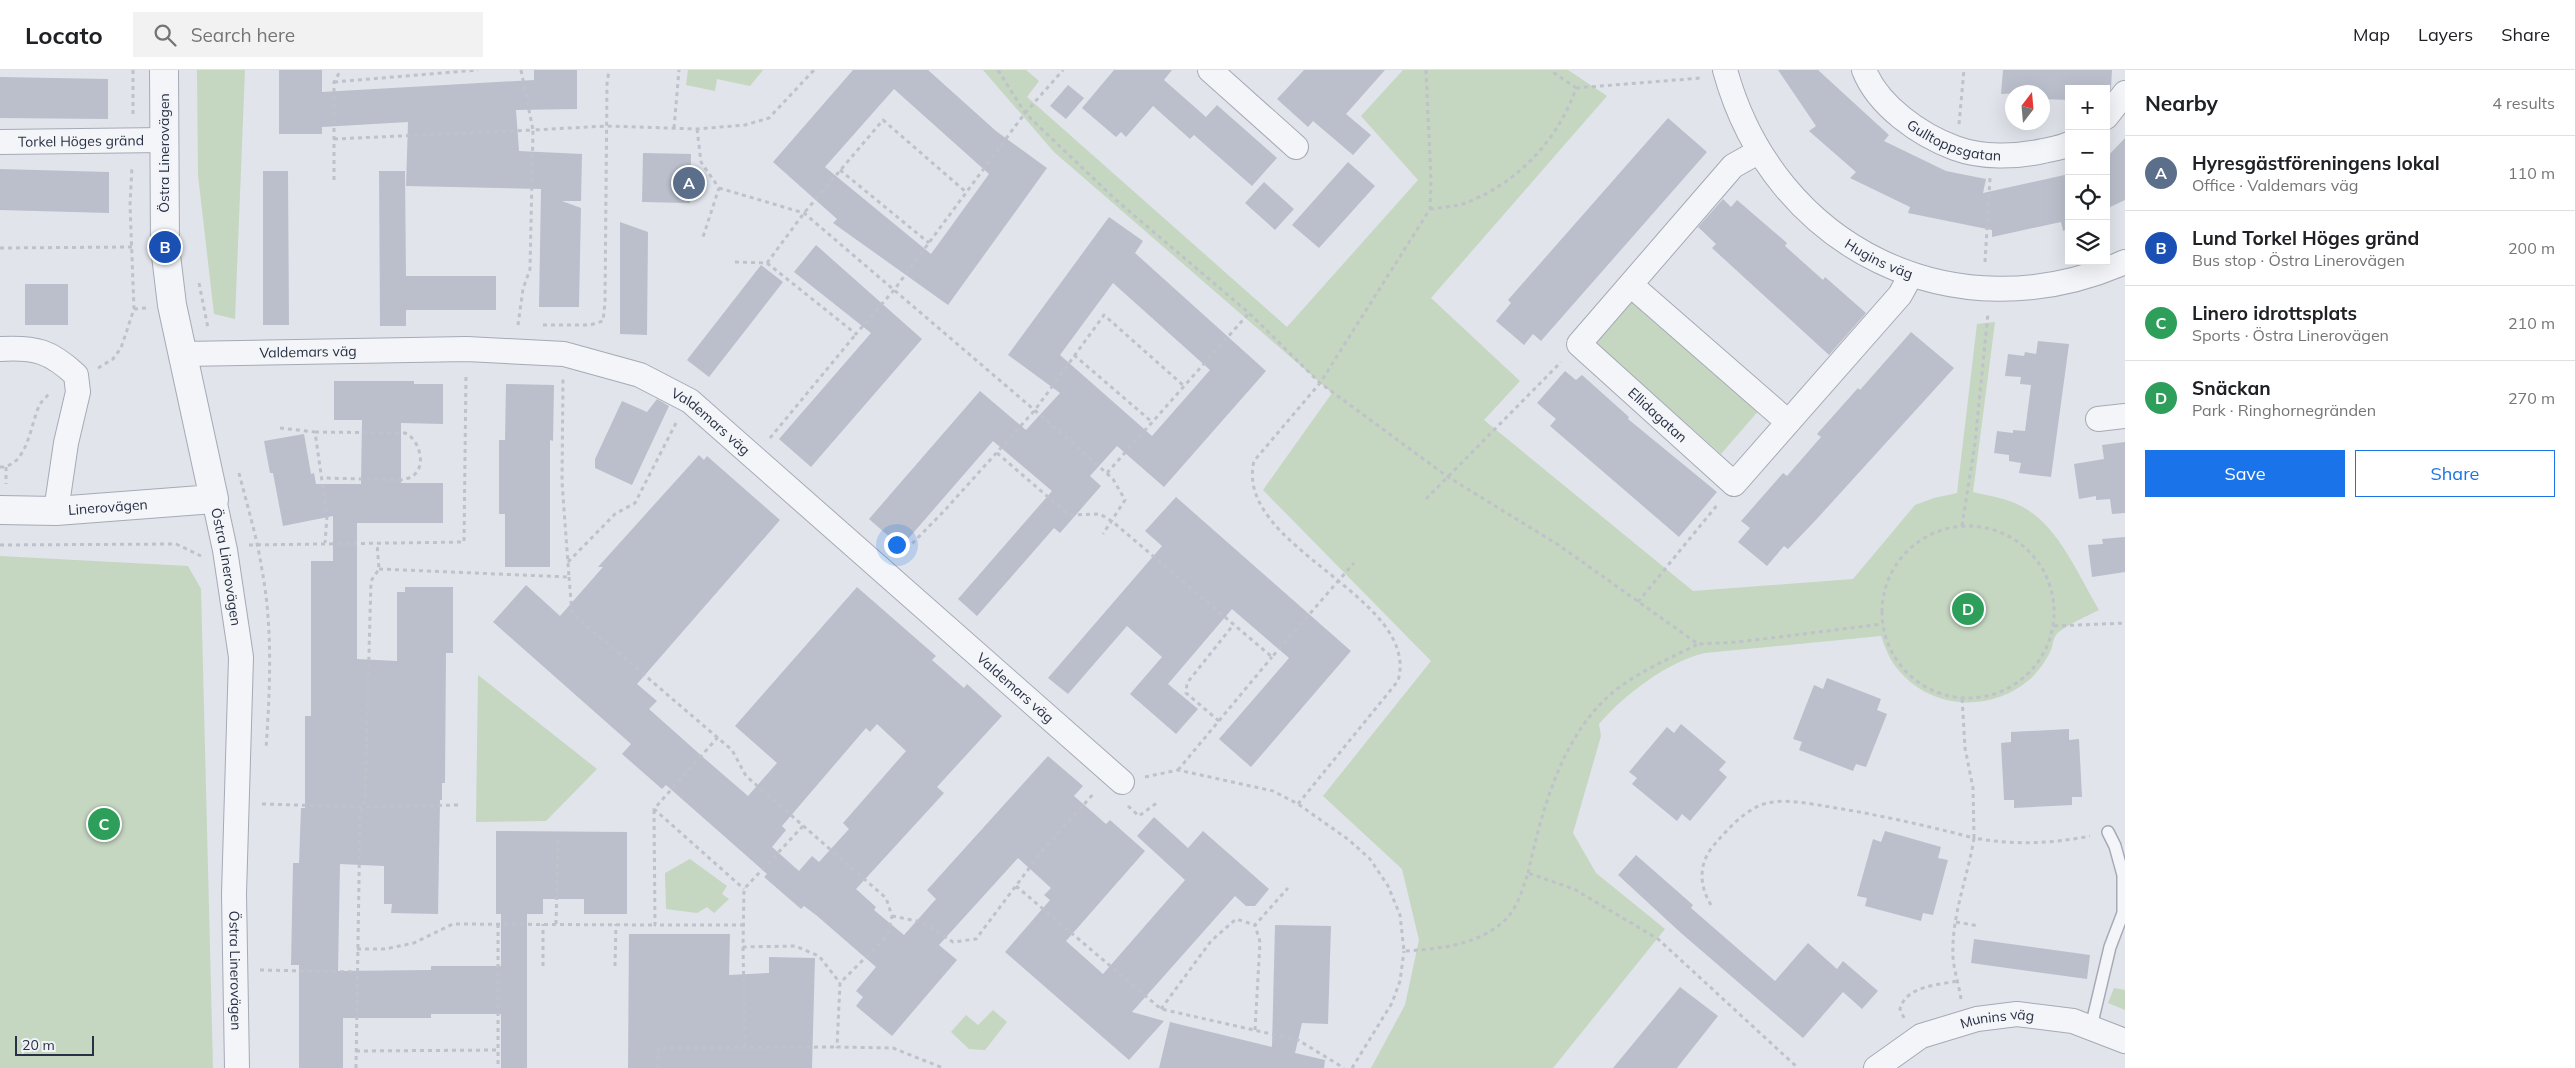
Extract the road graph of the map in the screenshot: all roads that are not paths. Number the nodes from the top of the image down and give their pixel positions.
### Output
1 (164, 70) edge
2 (1210, 70) edge
3 (1725, 70) edge
4 (1864, 70) edge
5 (2125, 93) edge
6 (2110, 112) edge
7 (164, 140) junction
8 (0, 142) edge
9 (2065, 145) edge
10 (1296, 147) dead end
11 (1758, 152) junction
12 (2125, 262) edge
13 (1911, 275) junction
14 (1631, 285) junction
15 (0, 349) edge
16 (182, 354) junction
17 (2125, 416) edge
18 (2098, 420) dead end
19 (1788, 422) junction
20 (214, 499) junction
21 (0, 510) edge
22 (56, 511) junction
23 (1120, 786) road end
24 (2108, 832) road end
25 (2091, 1027) junction
26 (2125, 1041) edge
27 (238, 1068) edge
28 (1876, 1068) edge

1 - 7 street, Östra Linerovägen
2 - 10 street
3 - 11 street, Hugins väg
4 - 9 street, Gulltoppsgatan
5 - 6 street
7 - 8 street, Torkel Höges gränd
7 - 16 street, Östra Linerovägen
11 - 13 street, Hugins väg
11 - 14 street
12 - 13 street, Hugins väg
13 - 19 street
14 - 19 street
14 - 19 street, Ellidagatan
15 - 22 street
16 - 20 street, Östra Linerovägen
16 - 23 street, Valdemars väg
17 - 18 street
20 - 22 street, Linerovägen
20 - 27 street, Östra Linerovägen
21 - 22 street, Linerovägen
24 - 25 lane
25 - 26 street, Munins väg
25 - 28 street, Munins väg

